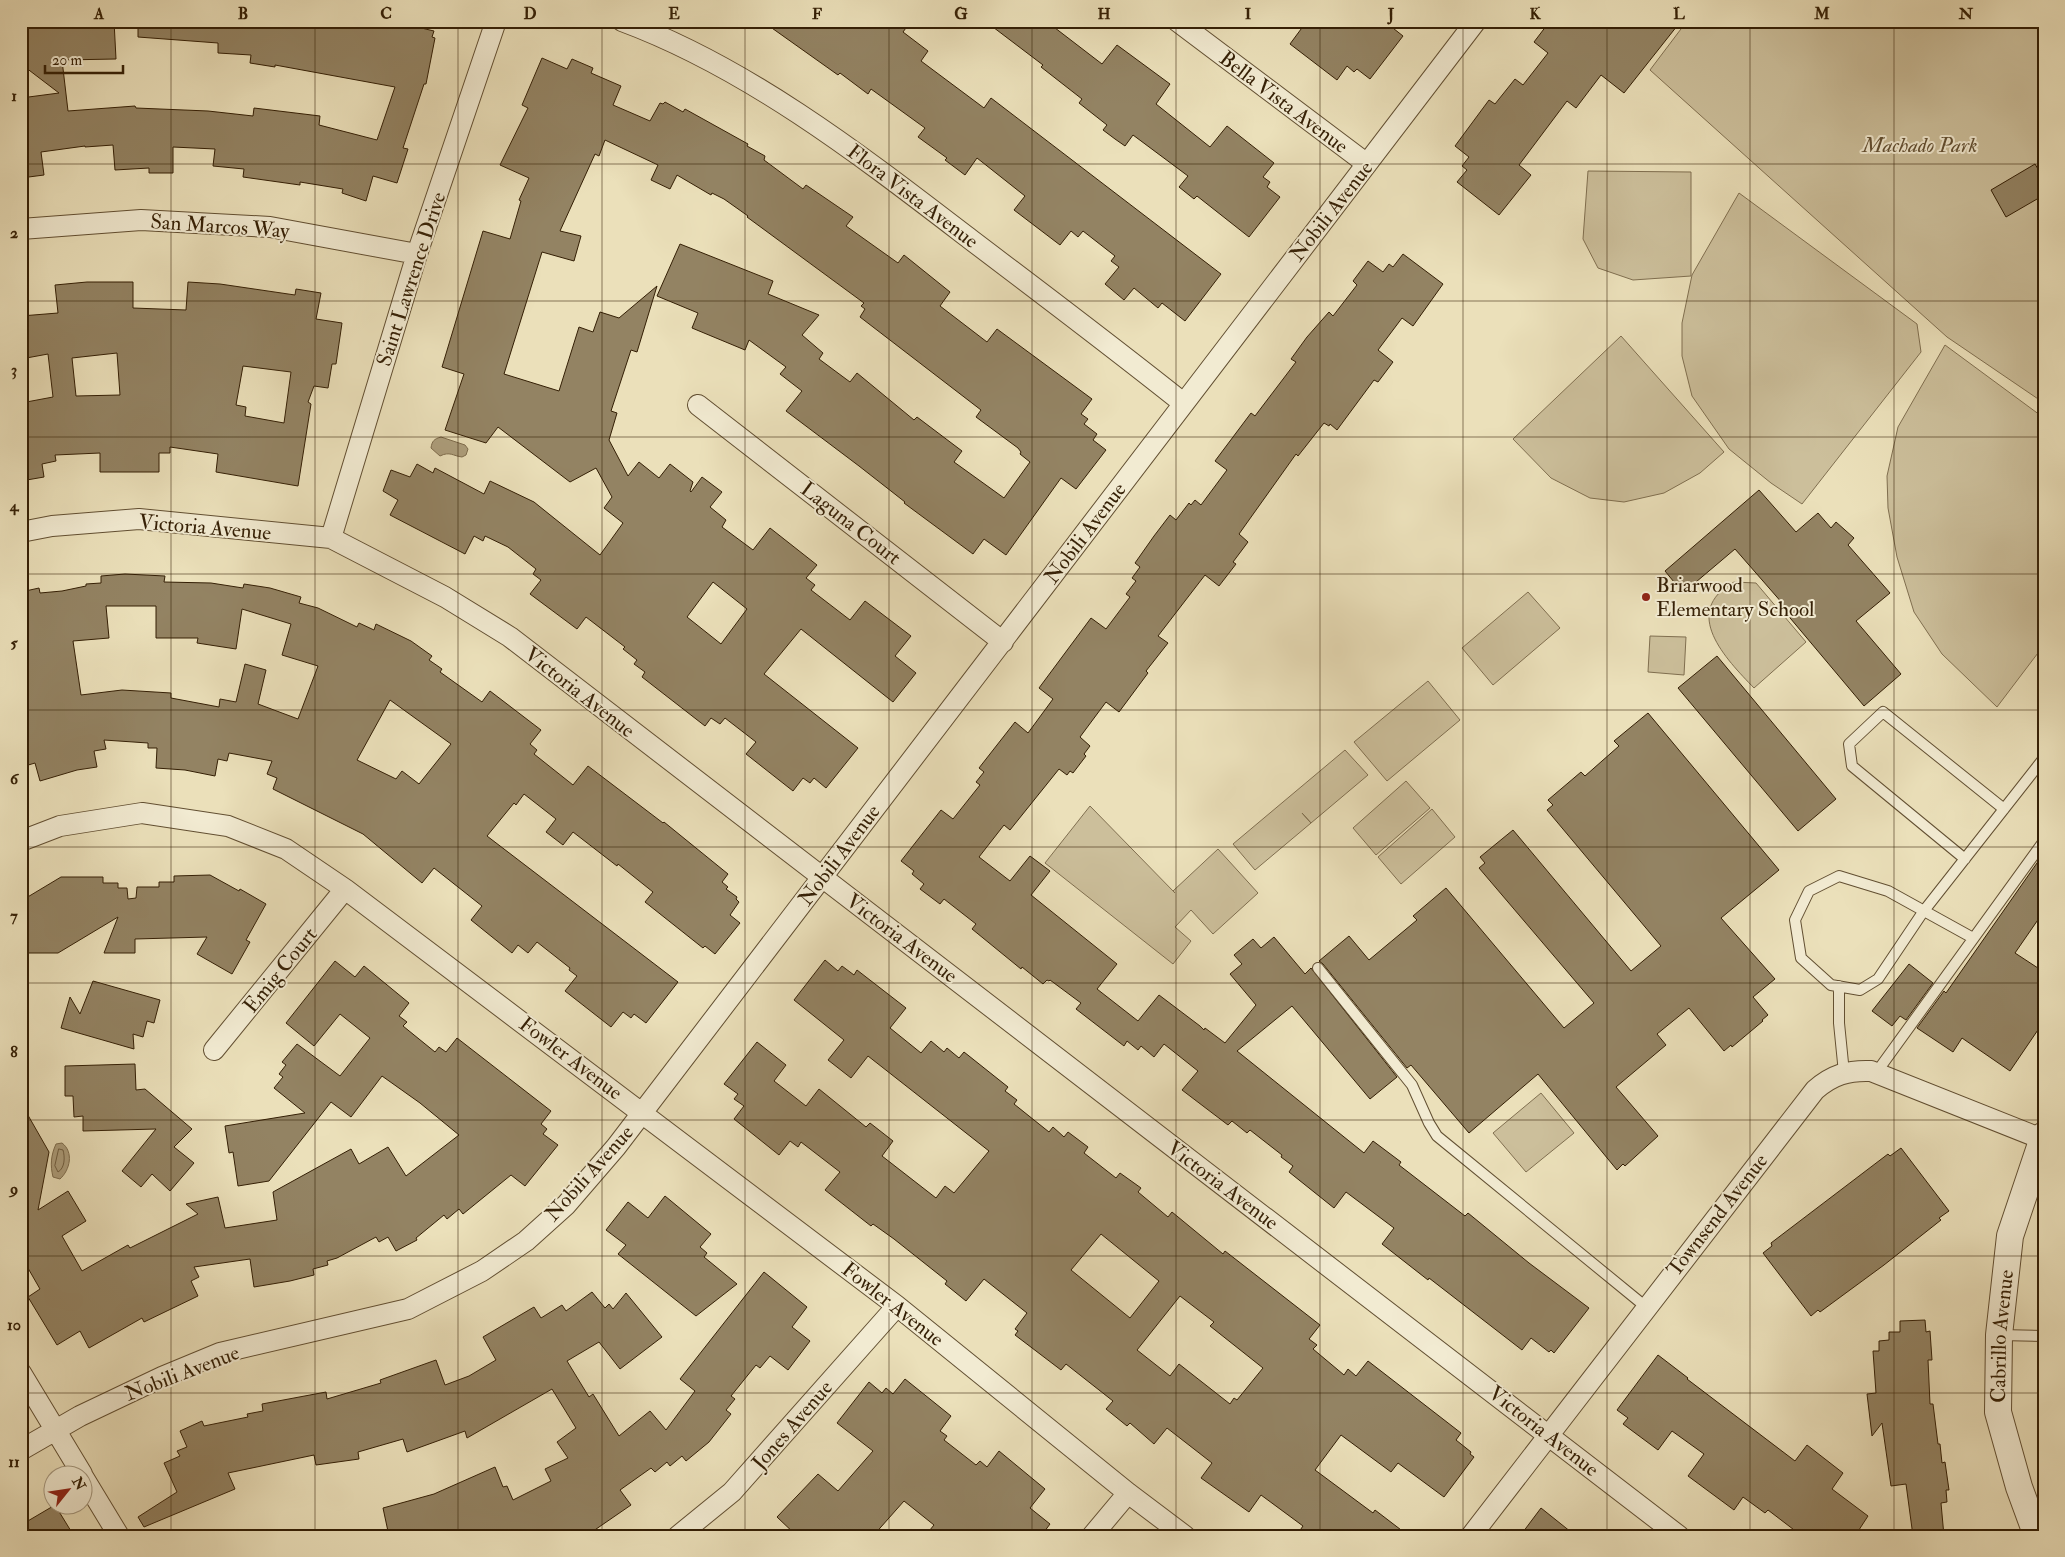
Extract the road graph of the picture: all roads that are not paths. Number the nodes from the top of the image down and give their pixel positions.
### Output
1 (496, 21) edge
2 (622, 21) edge
3 (1177, 21) edge
4 (1476, 21) edge
5 (1367, 164) junction
6 (21, 229) edge
7 (417, 254) junction
8 (1183, 403) junction
9 (698, 405) dead end
10 (21, 532) edge
11 (331, 538) junction
12 (1003, 642) junction
13 (2044, 758) edge
14 (2004, 809) junction
15 (21, 841) edge
16 (2044, 841) edge
17 (1965, 859) junction
18 (822, 878) junction
19 (346, 889) junction
20 (1923, 912) junction
21 (1973, 938) junction
22 (1318, 968) dead end
23 (1839, 986) junction
24 (214, 1050) dead end
25 (1844, 1073) junction
26 (1876, 1073) junction
27 (642, 1113) junction
28 (2043, 1137) edge
29 (896, 1306) junction
30 (1646, 1307) junction
31 (1999, 1335) junction
32 (2044, 1336) edge
33 (21, 1373) edge
34 (55, 1430) junction
35 (1548, 1433) junction
36 (21, 1450) edge
37 (75, 1464) edge
38 (92, 1491) edge
39 (1128, 1493) junction
40 (119, 1536) edge
41 (678, 1536) edge
42 (1092, 1536) edge
43 (1185, 1536) edge
44 (1471, 1536) edge
45 (1679, 1536) edge
46 (2037, 1536) edge

1 - 7 street, Saint Lawrence Drive
2 - 8 street, Flora Vista Avenue
3 - 5 street, Bella Vista Avenue
4 - 5 street, Nobili Avenue
5 - 8 street, Nobili Avenue
6 - 7 street, San Marcos Way
7 - 11 street, Saint Lawrence Drive
8 - 12 street, Nobili Avenue
9 - 12 street, Laguna Court
10 - 11 street, Victoria Avenue
11 - 18 street, Victoria Avenue
12 - 18 street, Nobili Avenue
13 - 14 lane
14 - 17 lane
14 - 17 lane
15 - 19 street, Fowler Avenue
16 - 21 lane
17 - 20 lane
18 - 27 street, Nobili Avenue
18 - 35 street, Victoria Avenue
19 - 24 street, Emig Court
19 - 27 street, Fowler Avenue
20 - 21 lane
20 - 23 lane
20 - 23 lane
21 - 26 lane
22 - 30 lane
23 - 25 lane
25 - 26 street, Townsend Avenue
25 - 30 street, Townsend Avenue
26 - 28 street, Townsend Avenue
27 - 29 street, Fowler Avenue
27 - 34 street, Nobili Avenue
28 - 31 street, Cabrillo Avenue
29 - 39 street, Fowler Avenue
29 - 41 street, Jones Avenue
30 - 35 street, Townsend Avenue
31 - 32 lane
31 - 46 street, Cabrillo Avenue
33 - 34 street
34 - 36 street, Nobili Avenue
34 - 37 street
35 - 44 street, Townsend Avenue
35 - 45 street, Victoria Avenue
38 - 40 street
39 - 42 street
39 - 43 street, Fowler Avenue

